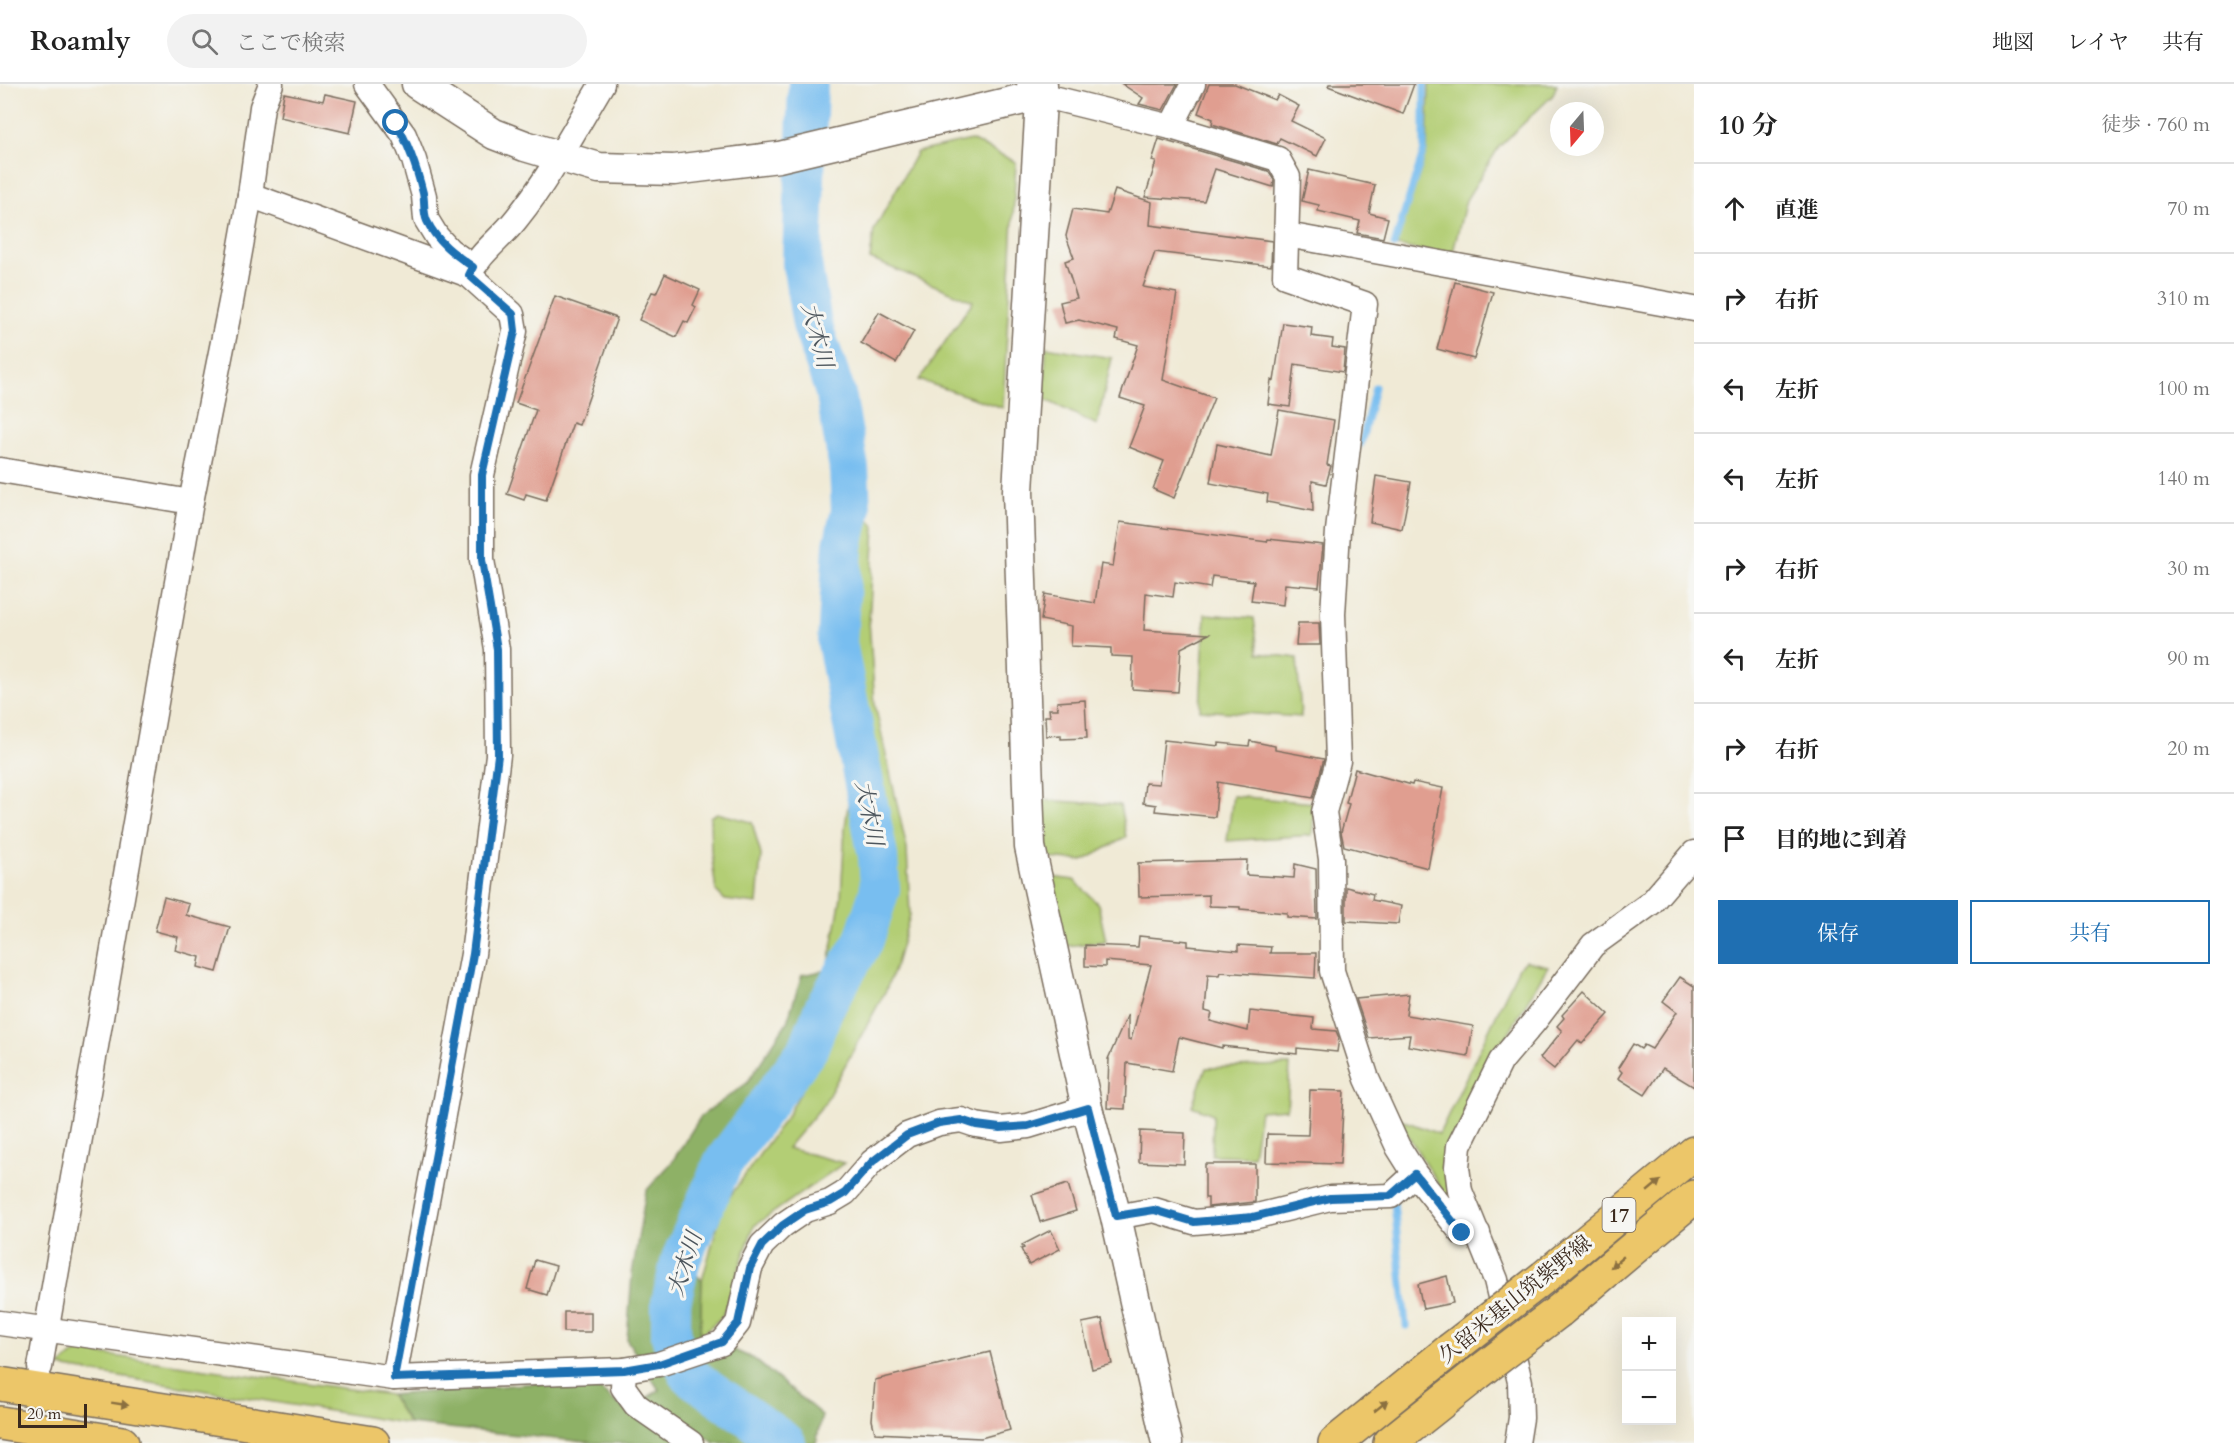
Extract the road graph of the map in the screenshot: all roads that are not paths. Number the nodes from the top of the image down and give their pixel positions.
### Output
1 (271, 84) edge
2 (367, 84) edge
3 (417, 84) edge
4 (602, 84) edge
5 (1192, 84) edge
6 (1036, 88) edge
7 (1171, 127) junction
8 (560, 156) junction
9 (250, 195) junction
10 (1287, 235) junction
11 (471, 271) junction
12 (1694, 309) edge
13 (0, 470) edge
14 (191, 502) junction
15 (1694, 853) edge
16 (1088, 1108) junction
17 (1694, 1153) edge
18 (1415, 1174) junction
19 (1694, 1197) edge
20 (1116, 1216) junction
21 (1478, 1233) junction
22 (0, 1323) edge
23 (46, 1331) junction
24 (40, 1367) dead end
25 (624, 1370) junction
26 (394, 1378) junction
27 (0, 1384) edge
28 (0, 1423) edge
29 (122, 1443) edge
30 (373, 1443) edge
31 (691, 1443) edge
32 (1167, 1443) edge
33 (1335, 1443) edge
34 (1390, 1443) edge
35 (1517, 1443) edge

1 - 9 street
2 - 11 street
3 - 8 street
4 - 8 street
5 - 7 street
6 - 7 street
6 - 8 street
6 - 16 street
7 - 10 street
8 - 11 street
9 - 11 street
9 - 14 street
10 - 12 street
10 - 18 street
11 - 26 street
13 - 14 street
14 - 23 street
15 - 21 street
16 - 20 street
16 - 25 street
33 -> 17 main road, 久留米基山筑紫野線 / 17, bridge
18 - 20 street
18 - 21 street
19 -> 34 main road, 久留米基山筑紫野線 / 17, bridge
20 - 32 street
21 - 35 street
22 - 23 street
23 - 24 street
23 - 26 street
25 - 26 street
25 - 31 street
27 -> 30 main road
28 - 29 main road

